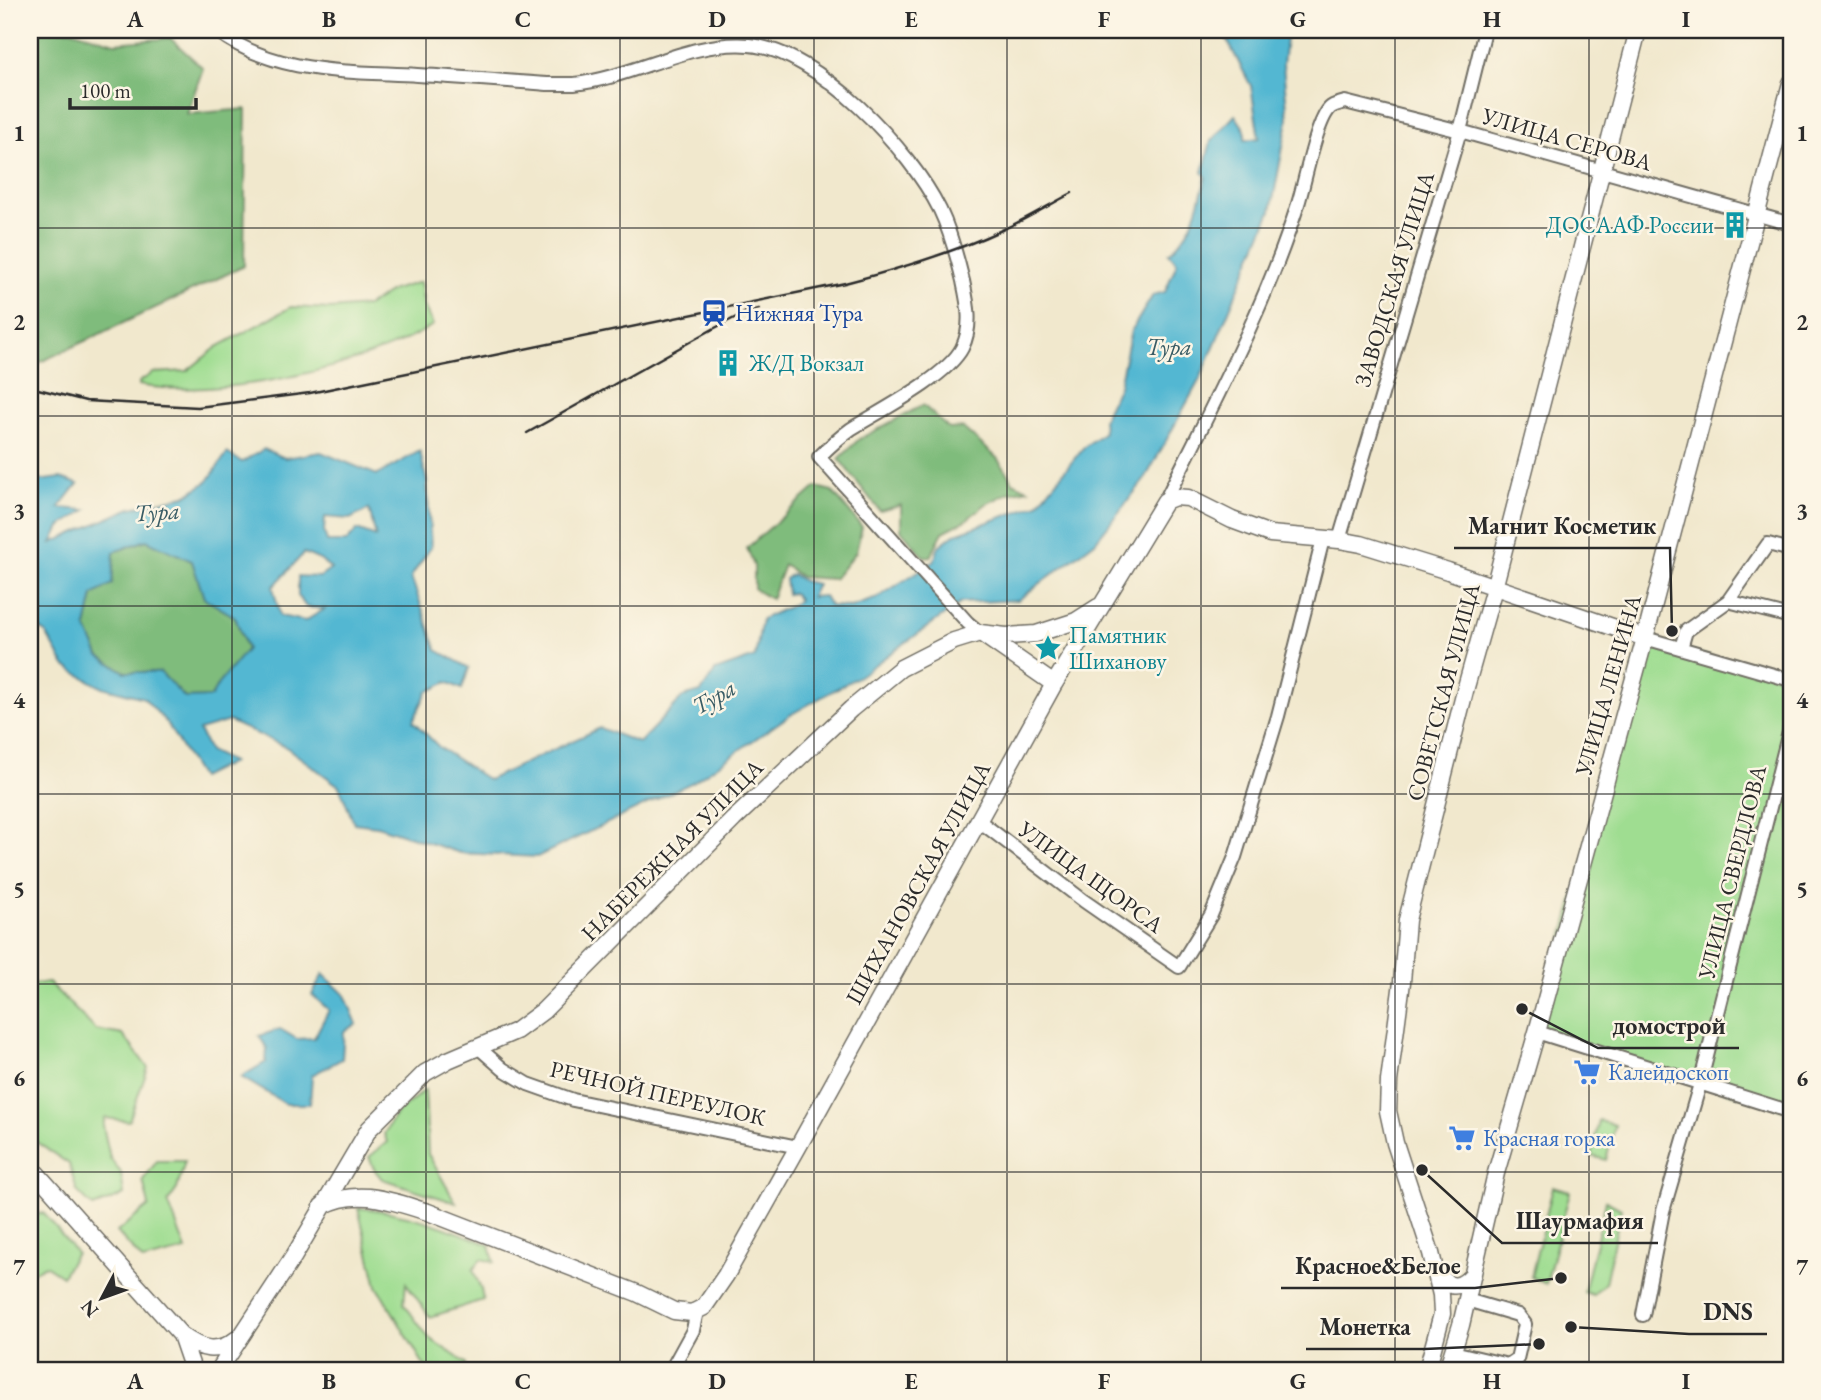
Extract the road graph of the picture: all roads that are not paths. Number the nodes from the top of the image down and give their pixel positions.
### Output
1 (216, 30) edge
2 (1485, 30) edge
3 (1638, 30) edge
4 (1791, 83) edge
5 (1330, 108) joint
6 (1460, 131) junction
7 (1602, 172) junction
8 (1757, 216) junction
9 (1791, 224) edge
10 (1165, 501) junction
11 (1331, 539) junction
12 (1791, 550) edge
13 (1494, 588) junction
14 (1728, 601) junction
15 (1102, 603) junction
16 (1791, 617) edge
17 (974, 628) junction
18 (1645, 638) junction
19 (1681, 648) junction
20 (1791, 680) edge
21 (1054, 684) junction
22 (1791, 724) edge
23 (978, 820) junction
24 (1180, 967) joint
25 (1537, 1032) junction
26 (478, 1047) junction
27 (1700, 1084) junction
28 (1791, 1112) edge
29 (799, 1147) junction
30 (30, 1166) edge
31 (335, 1184) junction
32 (353, 1196) junction
33 (322, 1206) junction
34 (1435, 1268) junction
35 (1473, 1274) junction
36 (1440, 1295) junction
37 (1467, 1300) junction
38 (697, 1311) junction
39 (1643, 1315) dead end
40 (244, 1333) junction
41 (181, 1335) junction
42 (1433, 1347) junction
43 (1453, 1352) junction
44 (193, 1370) edge
45 (219, 1370) edge
46 (671, 1370) edge
47 (1427, 1370) edge
48 (1447, 1370) edge

1 - 17 street
2 - 6 street, ЗАВОДСКАЯ УЛИЦА
3 - 7 main road, СОВЕТСКАЯ УЛИЦА
4 - 8 main road, УЛИЦА ЛЕНИНА
5 - 6 street, УЛИЦА СЕРОВА
5 - 10 street, ШИХАНОВСКАЯ УЛИЦА
6 - 7 street, УЛИЦА СЕРОВА
6 - 11 street, ЗАВОДСКАЯ УЛИЦА
7 - 8 street, УЛИЦА СЕРОВА
7 - 13 main road, СОВЕТСКАЯ УЛИЦА
8 - 9 street, УЛИЦА СЕРОВА
8 - 18 main road, УЛИЦА ЛЕНИНА
10 - 11 main road
10 - 15 main road, ШИХАНОВСКАЯ УЛИЦА
11 - 13 main road
11 - 24 street, ЗАВОДСКАЯ УЛИЦА
12 - 14 street
13 - 18 main road
13 - 34 main road, СОВЕТСКАЯ УЛИЦА
14 - 16 street
14 - 19 street
15 - 17 main road, НАБЕРЕЖНАЯ УЛИЦА
15 - 21 main road, ШИХАНОВСКАЯ УЛИЦА
17 - 21 main road
17 - 26 main road, НАБЕРЕЖНАЯ УЛИЦА
18 - 19 street
18 - 25 main road, УЛИЦА ЛЕНИНА
19 - 20 street
21 - 23 main road, ШИХАНОВСКАЯ УЛИЦА
22 - 27 street, УЛИЦА СВЕРДЛОВА
23 - 24 street, УЛИЦА ЩОРСА
23 - 29 main road, ШИХАНОВСКАЯ УЛИЦА
25 - 27 street
25 - 35 main road, УЛИЦА ЛЕНИНА
26 - 29 street, РЕЧНОЙ ПЕРЕУЛОК
26 - 31 main road, НАБЕРЕЖНАЯ УЛИЦА
27 - 28 street
27 - 39 street, УЛИЦА СВЕРДЛОВА
29 - 38 main road, ШИХАНОВСКАЯ УЛИЦА
30 - 41 main road
31 - 32 street
31 - 33 main road, НАБЕРЕЖНАЯ УЛИЦА
32 - 33 main road
32 - 38 main road
33 - 40 main road, НАБЕРЕЖНАЯ УЛИЦА
34 - 35 main road
34 - 36 main road, СОВЕТСКАЯ УЛИЦА
35 - 37 main road, УЛИЦА ЛЕНИНА
36 - 37 main road
36 - 42 main road, СОВЕТСКАЯ УЛИЦА
37 - 43 main road, УЛИЦА ЛЕНИНА
37 - 43 street
38 - 46 street
40 - 41 main road
40 - 45 main road, НАБЕРЕЖНАЯ УЛИЦА
41 - 44 main road
42 - 43 main road
42 - 47 main road, СОВЕТСКАЯ УЛИЦА
43 - 48 main road, УЛИЦА ЛЕНИНА

